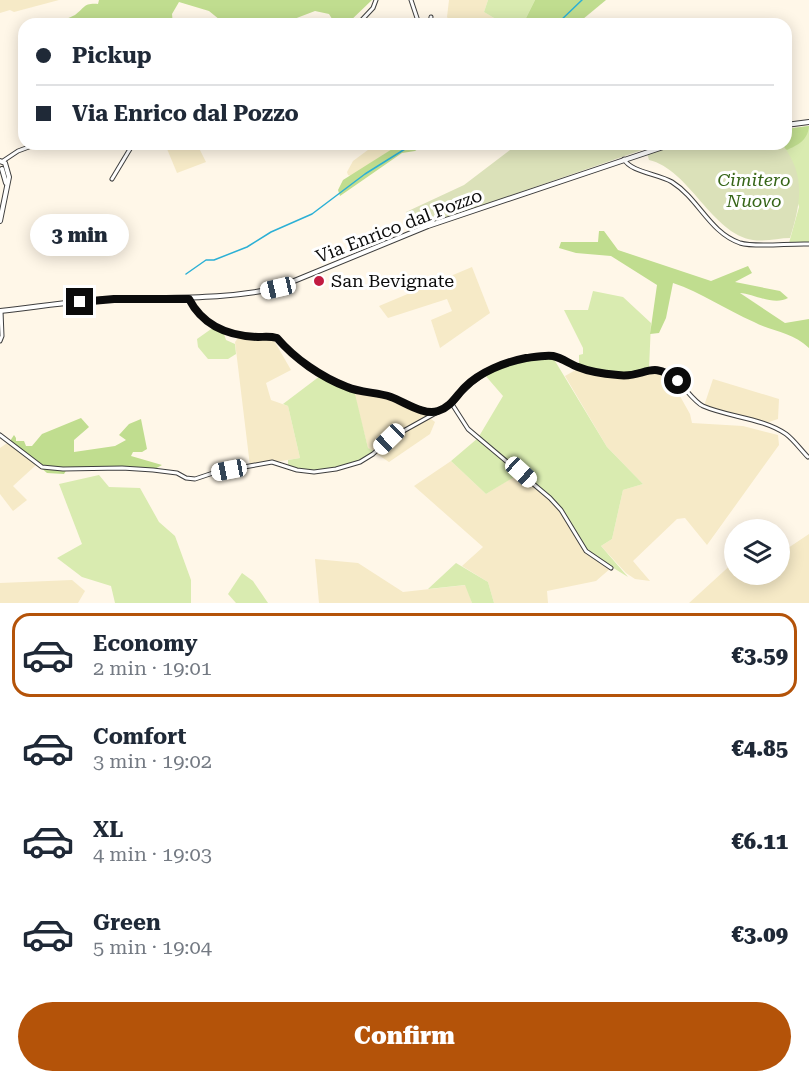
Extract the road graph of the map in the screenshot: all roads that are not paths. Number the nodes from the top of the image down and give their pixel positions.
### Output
1 (376, 0) edge
2 (411, 0) edge
3 (364, 18) edge
4 (417, 18) edge
5 (809, 122) edge
6 (792, 123) edge
7 (21, 150) edge
8 (129, 150) edge
9 (653, 150) edge
10 (624, 159) junction
11 (2, 165) edge
12 (112, 178) dead end
13 (0, 221) edge
14 (809, 244) edge
15 (189, 299) junction
16 (1, 311) edge
17 (0, 341) edge
18 (452, 404) junction
19 (436, 412) junction
20 (0, 435) edge
21 (808, 457) edge
22 (611, 568) dead end

1 - 3 street
2 - 4 street
5 - 6 street
7 - 11 street
8 - 12 street
9 - 10 street, Via Enrico dal Pozzo
10 - 14 street
10 - 15 street, Via Enrico dal Pozzo
11 - 13 street
15 - 16 street, Via Enrico dal Pozzo
15 - 19 street
16 - 17 street
18 - 19 street
18 - 21 street
18 - 22 street
19 - 20 street

